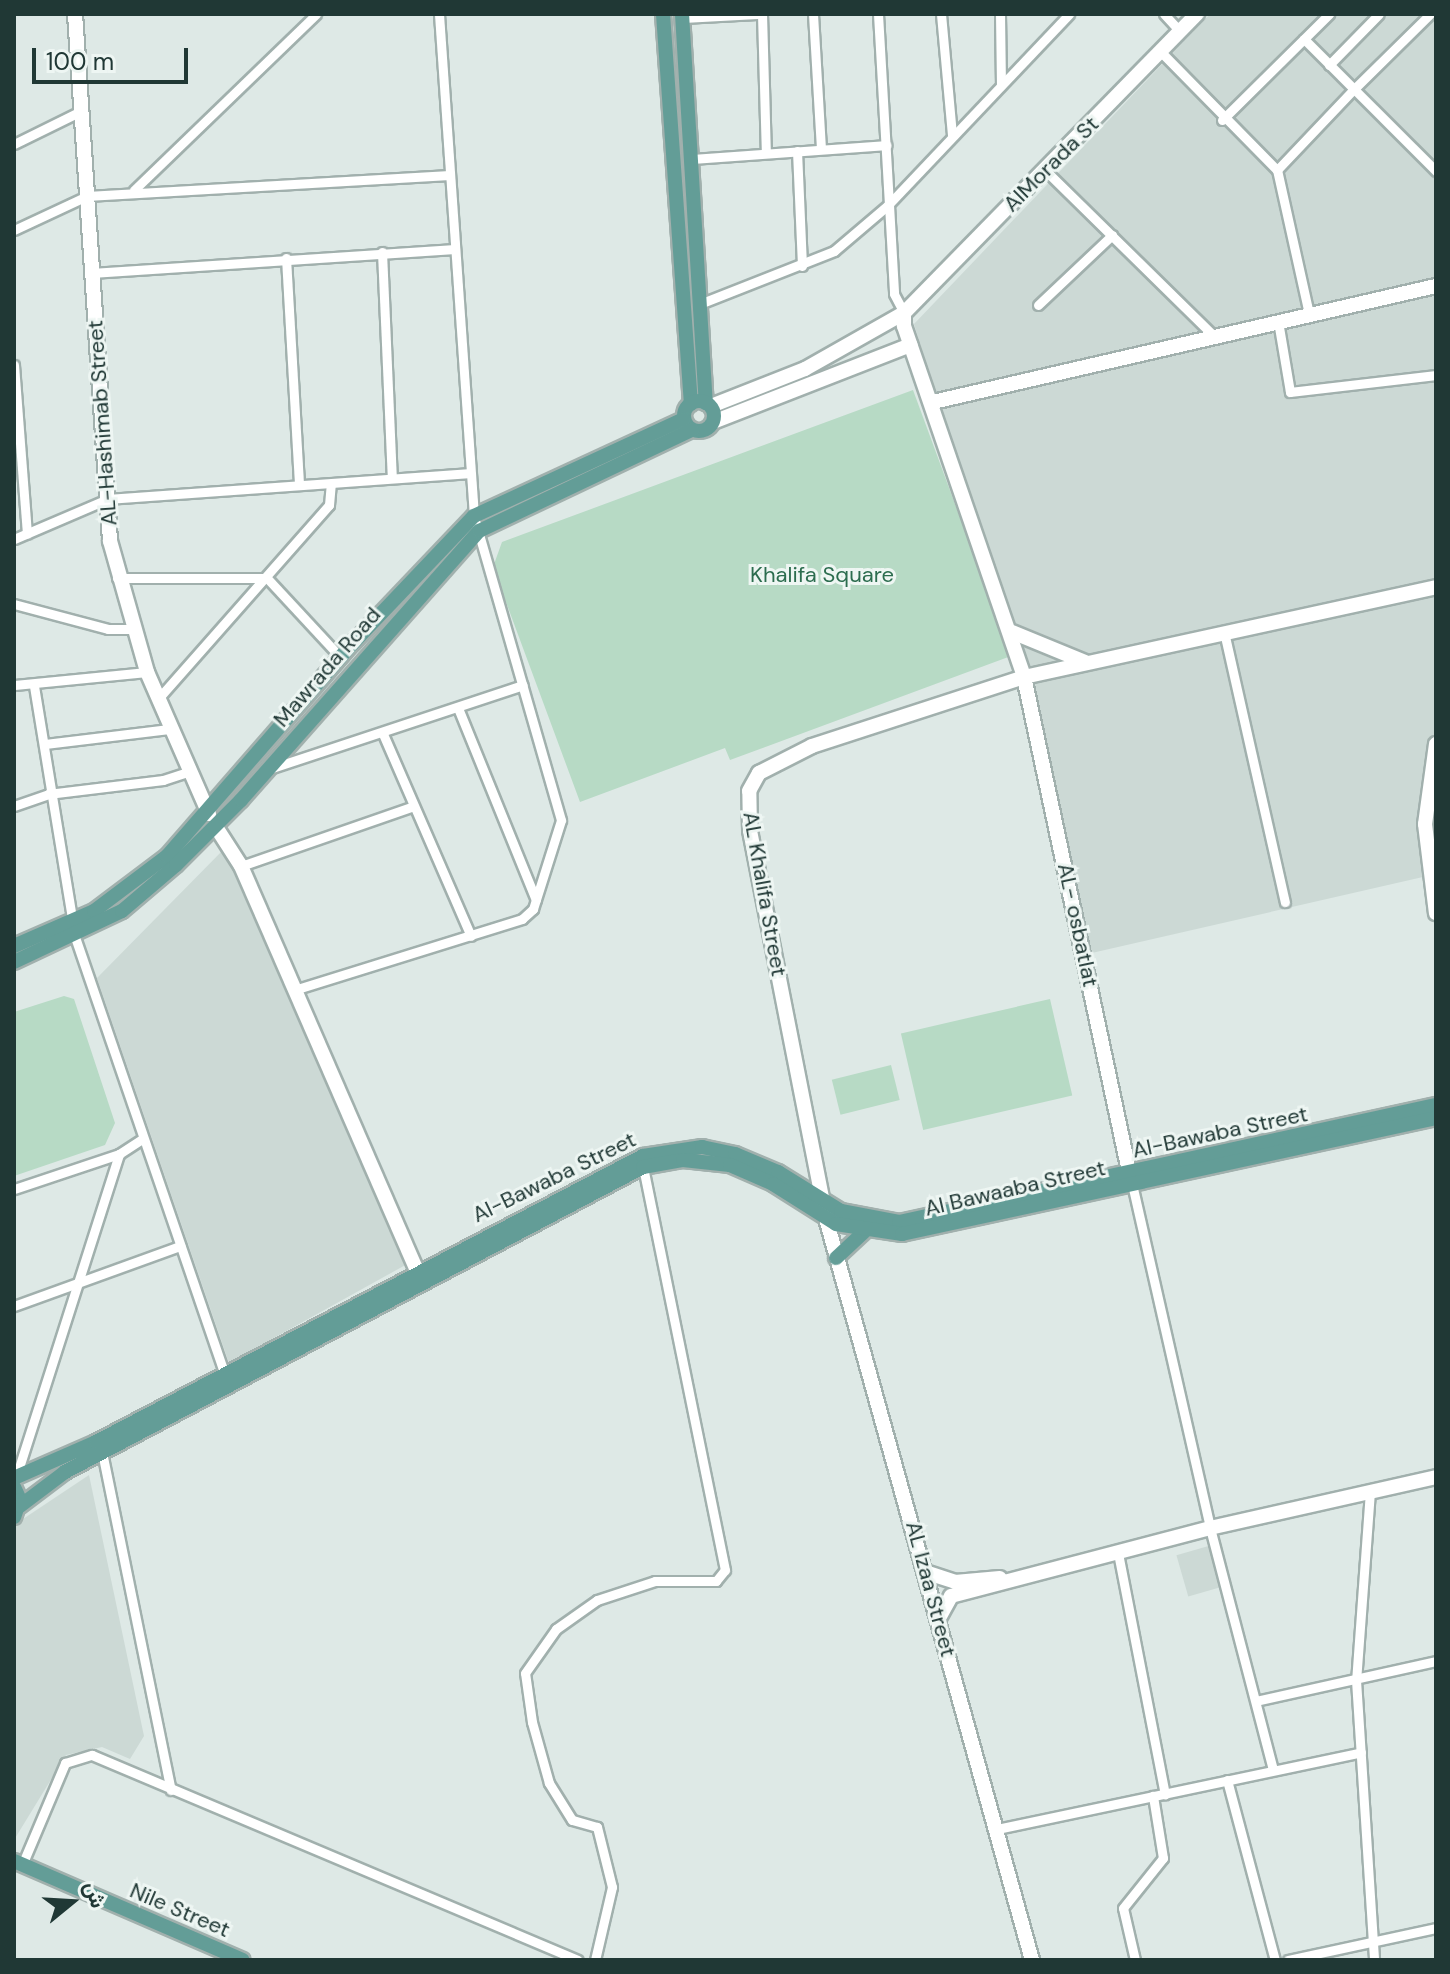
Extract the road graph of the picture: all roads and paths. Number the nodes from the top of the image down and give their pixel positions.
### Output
1 (75, 14) edge
2 (316, 14) edge
3 (439, 14) edge
4 (663, 14) edge
5 (760, 14) edge
6 (813, 14) edge
7 (878, 14) edge
8 (941, 14) edge
9 (1000, 14) edge
10 (1069, 14) edge
11 (1164, 14) edge
12 (1197, 14) edge
13 (1329, 14) edge
14 (1379, 14) edge
15 (1430, 14) edge
16 (682, 16) edge
17 (1180, 31) junction
18 (1304, 39) junction
19 (1160, 51) junction
20 (1329, 65) junction
21 (1001, 85) junction
22 (1354, 89) junction
23 (81, 111) junction
24 (1222, 120) junction
25 (952, 135) junction
26 (14, 144) edge
27 (886, 145) junction
28 (821, 148) junction
29 (797, 151) junction
30 (766, 153) junction
31 (693, 159) junction
32 (1277, 170) junction
33 (1046, 171) junction
34 (1436, 171) edge
35 (449, 175) junction
36 (134, 190) junction
37 (87, 196) junction
38 (888, 205) junction
39 (14, 230) edge
40 (1112, 235) junction
41 (454, 249) junction
42 (382, 252) junction
43 (286, 258) junction
44 (802, 266) junction
45 (92, 273) junction
46 (1436, 286) edge
47 (702, 303) junction
48 (1038, 305) dead end
49 (904, 313) junction
50 (1309, 314) junction
51 (1278, 321) junction
52 (685, 322) junction
53 (703, 322) junction
54 (1213, 335) junction
55 (911, 345) junction
56 (14, 365) edge
57 (1436, 375) edge
58 (933, 402) junction
59 (691, 404) junction
60 (708, 404) junction
61 (713, 422) junction
62 (688, 424) junction
63 (16, 443) edge
64 (470, 473) junction
65 (392, 478) junction
66 (299, 484) junction
67 (331, 484) junction
68 (108, 499) junction
69 (474, 516) junction
70 (479, 531) junction
71 (27, 533) junction
72 (14, 539) edge
73 (117, 578) junction
74 (267, 578) junction
75 (1436, 579) edge
76 (1432, 588) edge
77 (14, 604) edge
78 (131, 629) junction
79 (1012, 632) junction
80 (1224, 632) junction
81 (353, 643) junction
82 (368, 653) junction
83 (341, 658) junction
84 (1086, 663) junction
85 (147, 672) junction
86 (1024, 677) junction
87 (14, 685) edge
88 (523, 685) junction
89 (34, 686) junction
90 (157, 700) junction
91 (458, 708) junction
92 (169, 729) junction
93 (383, 734) junction
94 (45, 744) junction
95 (1436, 744) edge
96 (267, 769) junction
97 (187, 772) junction
98 (48, 794) junction
99 (14, 806) edge
100 (411, 807) junction
101 (212, 820) junction
102 (241, 866) junction
103 (1433, 884) edge
104 (536, 900) junction
105 (1285, 902) dead end
106 (1436, 913) edge
107 (74, 929) junction
108 (471, 936) junction
109 (14, 946) edge
110 (14, 962) edge
111 (294, 990) junction
112 (1436, 1105) edge
113 (1436, 1118) edge
114 (142, 1139) junction
115 (119, 1154) junction
116 (643, 1167) junction
117 (1131, 1179) junction
118 (14, 1189) edge
119 (823, 1201) junction
120 (826, 1218) junction
121 (864, 1232) junction
122 (180, 1246) junction
123 (836, 1258) junction
124 (419, 1276) junction
125 (78, 1283) junction
126 (14, 1306) edge
127 (227, 1379) junction
128 (102, 1452) junction
129 (1436, 1477) edge
130 (15, 1481) edge
131 (1370, 1491) junction
132 (17, 1511) edge
133 (1210, 1528) junction
134 (1118, 1553) junction
135 (928, 1573) junction
136 (1016, 1578) junction
137 (939, 1618) junction
138 (1436, 1661) edge
139 (1356, 1680) junction
140 (1256, 1701) junction
141 (1361, 1752) junction
142 (1273, 1770) junction
143 (1227, 1780) junction
144 (171, 1790) junction
145 (1165, 1794) junction
146 (1153, 1796) junction
147 (997, 1829) junction
148 (18, 1863) edge
149 (1436, 1928) edge
150 (1372, 1942) junction
151 (243, 1960) edge
152 (578, 1960) edge
153 (595, 1960) edge
154 (1032, 1960) edge
155 (1135, 1960) edge
156 (1275, 1960) edge
157 (1288, 1960) edge
158 (1374, 1960) edge

1 - 23 street, AL-Hashimab Street
2 - 36 street
3 - 35 street
4 - 52 main road
5 - 16 street
5 - 30 street
6 - 28 street
7 - 27 street
8 - 25 street
9 - 21 street
10 - 21 street
11 - 17 street
12 - 17 street, AlMorada St
13 - 18 street
14 - 20 street
15 - 22 street
16 - 31 main road
17 - 19 street, AlMorada St
18 - 20 street
18 - 24 street
19 - 24 street
19 - 33 street, AlMorada St
20 - 22 street
21 - 25 street
22 - 32 street
22 - 34 street
23 - 26 street
23 - 37 street, AL-Hashimab Street
24 - 32 street
25 - 38 street
27 - 28 street
27 - 38 street
28 - 29 street
29 - 30 street
29 - 44 street
30 - 31 street
31 - 47 main road
32 - 50 street
33 - 40 street
33 - 49 street, AlMorada St
35 - 36 street
35 - 41 street
36 - 37 street
37 - 39 street
37 - 45 street, AL-Hashimab Street
38 - 44 street
38 - 49 street
40 - 48 street
40 - 54 street
41 - 42 street
41 - 64 street
42 - 43 street
42 - 65 street
43 - 45 street
43 - 66 street
44 - 47 street
45 - 68 street, AL-Hashimab Street
46 - 50 street
47 - 53 main road
49 - 55 street, AL- osbatlat
49 - 60 street, AlMorada St
50 - 51 street
51 - 54 street
51 - 57 street
52 - 53 main road
52 - 59 main road
53 - 60 main road
54 - 58 street
55 - 58 street, AL- osbatlat
55 - 61 street
56 - 63 street
58 - 79 street, AL- osbatlat
59 - 60 main road
59 - 62 main road
60 - 61 main road
61 - 62 main road
62 - 69 main road, Mawrada Road
62 - 70 main road, Mawrada Road
63 - 71 street
64 - 65 street
64 - 69 street
65 - 67 street
66 - 67 street
66 - 68 street
67 - 74 street
68 - 71 street
68 - 73 street, AL-Hashimab Street
69 - 70 street
69 - 81 main road, Mawrada Road
70 - 82 main road, Mawrada Road
70 - 88 street
71 - 72 street
73 - 74 street
73 - 78 street, AL-Hashimab Street
74 - 83 street
74 - 90 street
75 - 76 street
76 - 80 street
77 - 78 street
78 - 85 street, AL-Hashimab Street
79 - 84 street
79 - 86 street, AL- osbatlat
80 - 84 street
80 - 105 street
81 - 82 main road
81 - 83 main road, Mawrada Road
82 - 96 main road, Mawrada Road
83 - 101 main road, Mawrada Road
84 - 86 street
85 - 89 street
85 - 90 street, AL-Hashimab Street
86 - 117 street, AL- osbatlat
86 - 119 street, AL Khalifa Street
87 - 89 street
88 - 91 street
88 - 104 street
89 - 94 street
90 - 92 street, AL-Hashimab Street
91 - 93 street
91 - 104 street
92 - 94 street
92 - 97 street, AL-Hashimab Street
93 - 96 street
93 - 100 street
94 - 98 street
95 - 103 street
96 - 101 main road, Mawrada Road
97 - 98 street
97 - 101 street, AL-Hashimab Street
98 - 99 street
98 - 107 street
100 - 102 street
100 - 108 street
101 - 102 street, AL-Hashimab Street
101 - 107 main road, Mawrada Road
102 - 111 street, AL-Hashimab Street
103 - 106 street
104 - 108 street
107 - 109 main road, Mawrada Road
107 - 110 main road, Mawrada Road
107 - 114 street
108 - 111 street
111 - 124 street, AL-Hashimab Street
112 - 117 main road, Al-Bawaba Street
113 - 117 main road, Al Bawaaba Street
114 - 115 street
114 - 122 street
115 - 118 street
115 - 125 street
116 - 120 main road, Al-Bawaba Street
116 - 124 main road, Al-Bawaba Street
116 - 153 street
117 - 119 main road, Al-Bawaba Street
117 - 121 main road, Al Bawaaba Street
117 - 133 street
119 - 120 street, AL Izaa Street
119 - 124 main road, Al-Bawaba Street
120 - 121 main road, Al Bawaaba Street
120 - 123 street, AL Izaa Street
121 - 123 main road
122 - 125 street
122 - 127 street
123 - 135 street, AL Izaa Street
124 - 127 main road, Al-Bawaba Street
125 - 126 street
125 - 130 street
127 - 128 main road, Al-Bawaba Street
127 - 130 main road
128 - 132 main road, Al-Bawaba Street
128 - 144 street
129 - 131 street
130 - 132 main road
131 - 133 street
131 - 139 street
133 - 134 street
133 - 140 street
134 - 136 street
134 - 145 street
135 - 136 street
135 - 137 street, AL Izaa Street
136 - 137 street
137 - 147 street, AL Izaa Street
138 - 139 street
139 - 140 street
139 - 141 street
140 - 142 street
141 - 142 street
141 - 150 street
142 - 143 street
143 - 145 street
143 - 156 street
144 - 148 street
144 - 152 street
145 - 146 street
146 - 147 street
146 - 155 street
147 - 154 street, AL Izaa Street
148 - 151 main road, Nile Street
149 - 150 street
150 - 157 street
150 - 158 street

